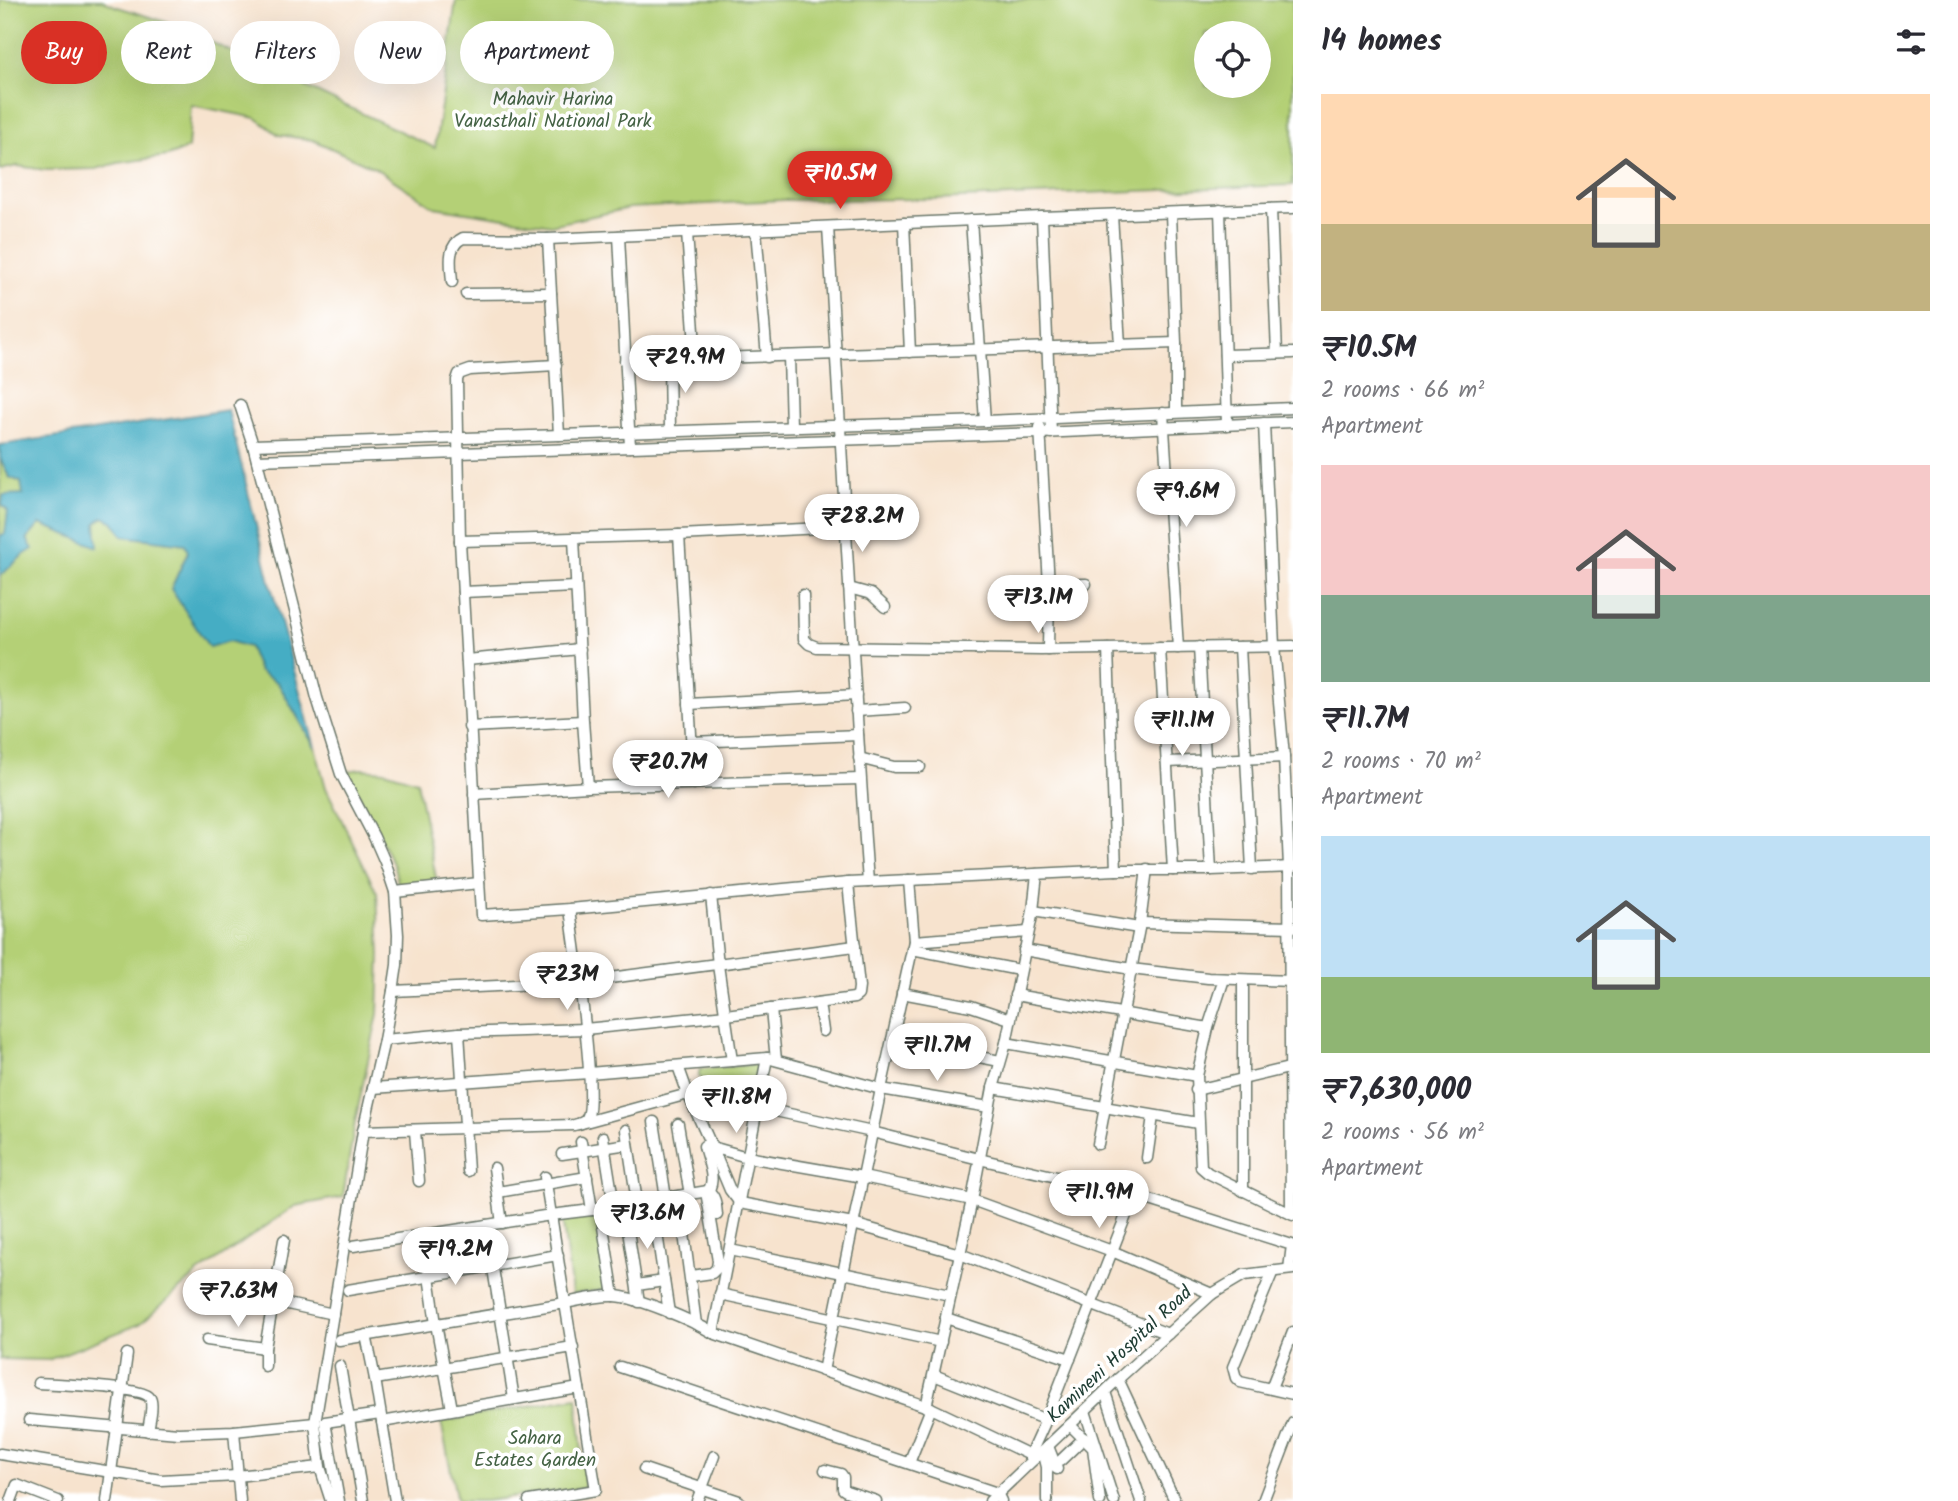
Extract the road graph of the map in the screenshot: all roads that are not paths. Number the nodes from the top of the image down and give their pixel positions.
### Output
1 (1293, 208) edge
2 (1271, 209) junction
3 (1220, 210) junction
4 (1171, 213) junction
5 (1112, 215) junction
6 (1042, 217) junction
7 (971, 220) junction
8 (904, 223) junction
9 (828, 227) junction
10 (756, 230) junction
11 (687, 233) junction
12 (619, 236) junction
13 (548, 239) junction
14 (452, 282) dead end
15 (551, 293) junction
16 (466, 294) dead end
17 (1176, 343) junction
18 (1120, 345) junction
19 (1047, 347) junction
20 (980, 349) junction
21 (910, 352) junction
22 (1277, 353) junction
23 (1293, 353) edge
24 (836, 354) junction
25 (1225, 355) junction
26 (767, 356) junction
27 (789, 356) junction
28 (696, 359) junction
29 (669, 360) junction
30 (625, 361) junction
31 (556, 365) junction
32 (240, 405) dead end
33 (1293, 408) edge
34 (1227, 410) junction
35 (1176, 412) junction
36 (1163, 413) junction
37 (1045, 417) junction
38 (985, 421) junction
39 (1293, 422) edge
40 (1264, 423) junction
41 (840, 425) junction
42 (1227, 425) junction
43 (791, 426) junction
44 (1165, 428) junction
45 (670, 430) junction
46 (628, 431) junction
47 (1045, 433) junction
48 (559, 435) junction
49 (458, 439) junction
50 (841, 440) junction
51 (253, 445) junction
52 (630, 447) junction
53 (458, 452) junction
54 (257, 460) junction
55 (845, 527) junction
56 (679, 536) junction
57 (573, 538) junction
58 (460, 541) junction
59 (1086, 584) dead end
60 (1049, 585) junction
61 (576, 587) junction
62 (849, 588) junction
63 (463, 592) junction
64 (803, 594) dead end
65 (885, 607) dead end
66 (1274, 646) junction
67 (1293, 646) edge
68 (1240, 647) junction
69 (853, 648) junction
70 (1160, 648) junction
71 (1178, 648) junction
72 (1199, 648) junction
73 (580, 649) junction
74 (1108, 649) junction
75 (1048, 650) junction
76 (467, 660) junction
77 (856, 695) junction
78 (689, 704) junction
79 (905, 708) dead end
80 (856, 711) junction
81 (583, 721) junction
82 (469, 727) junction
83 (858, 735) junction
84 (692, 742) junction
85 (1284, 757) junction
86 (859, 758) junction
87 (1246, 758) junction
88 (1205, 760) junction
89 (1167, 762) junction
90 (920, 767) dead end
91 (860, 779) junction
92 (694, 784) junction
93 (588, 787) junction
94 (474, 794) junction
95 (1291, 867) edge
96 (1147, 869) junction
97 (1252, 869) junction
98 (1116, 870) junction
99 (1173, 870) junction
100 (1211, 870) junction
101 (1037, 874) junction
102 (909, 880) junction
103 (868, 882) junction
104 (479, 883) junction
105 (848, 883) junction
106 (395, 892) junction
107 (711, 895) junction
108 (570, 909) junction
109 (1033, 911) junction
110 (1140, 925) junction
111 (1291, 927) edge
112 (1028, 932) junction
113 (913, 945) junction
114 (855, 946) junction
115 (1024, 950) junction
116 (718, 965) junction
117 (1131, 968) junction
118 (1019, 970) junction
119 (1224, 979) junction
120 (1243, 980) junction
121 (1292, 981) edge
122 (579, 982) junction
123 (393, 990) junction
124 (902, 993) junction
125 (1015, 995) junction
126 (819, 1003) junction
127 (771, 1009) junction
128 (1123, 1014) junction
129 (726, 1015) junction
130 (1010, 1019) junction
131 (1208, 1028) junction
132 (585, 1029) junction
133 (823, 1031) dead end
134 (459, 1033) junction
135 (384, 1040) junction
136 (892, 1040) junction
137 (1006, 1043) junction
138 (1291, 1044) edge
139 (772, 1059) junction
140 (1114, 1060) junction
141 (732, 1061) junction
142 (1000, 1061) junction
143 (678, 1066) junction
144 (1291, 1068) edge
145 (589, 1073) junction
146 (1197, 1076) junction
147 (1244, 1078) junction
148 (462, 1081) junction
149 (373, 1088) junction
150 (993, 1088) junction
151 (881, 1090) junction
152 (1196, 1090) junction
153 (688, 1094) junction
154 (757, 1107) junction
155 (989, 1107) junction
156 (1106, 1108) junction
157 (1153, 1116) junction
158 (654, 1122) dead end
159 (1198, 1123) junction
160 (578, 1124) junction
161 (678, 1124) dead end
162 (415, 1130) junction
163 (466, 1130) junction
164 (626, 1130) dead end
165 (363, 1131) junction
166 (1292, 1131) edge
167 (872, 1132) junction
168 (603, 1142) junction
169 (628, 1144) junction
170 (1098, 1144) dead end
171 (582, 1146) junction
172 (708, 1146) junction
173 (562, 1154) dead end
174 (747, 1157) junction
175 (1147, 1158) dead end
176 (979, 1160) junction
177 (494, 1168) dead end
178 (468, 1171) dead end
179 (587, 1177) junction
180 (863, 1177) junction
181 (419, 1181) dead end
182 (546, 1181) junction
183 (1243, 1191) junction
184 (498, 1192) junction
185 (707, 1192) junction
186 (684, 1195) junction
187 (1134, 1195) junction
188 (666, 1198) junction
189 (652, 1200) junction
190 (972, 1200) junction
191 (637, 1202) junction
192 (740, 1203) junction
193 (619, 1205) junction
194 (596, 1209) junction
195 (551, 1215) junction
196 (718, 1215) dead end
197 (1292, 1215) edge
198 (502, 1223) junction
199 (853, 1224) junction
200 (486, 1225) junction
201 (423, 1235) junction
202 (284, 1240) dead end
203 (353, 1246) dead end
204 (730, 1250) junction
205 (1112, 1251) junction
206 (960, 1254) junction
207 (558, 1255) junction
208 (492, 1266) junction
209 (1291, 1269) edge
210 (1273, 1271) junction
211 (843, 1274) junction
212 (430, 1276) junction
213 (691, 1276) junction
214 (664, 1281) junction
215 (637, 1285) junction
216 (348, 1290) dead end
217 (210, 1291) dead end
218 (720, 1294) junction
219 (1212, 1294) junction
220 (950, 1295) junction
221 (614, 1296) junction
222 (274, 1301) junction
223 (639, 1302) junction
224 (565, 1303) junction
225 (1091, 1305) junction
226 (499, 1313) junction
227 (669, 1313) junction
228 (333, 1314) junction
229 (834, 1317) junction
230 (946, 1318) junction
231 (436, 1324) junction
232 (696, 1324) junction
233 (1293, 1332) edge
234 (713, 1333) junction
235 (1168, 1334) junction
236 (366, 1335) junction
237 (207, 1340) dead end
238 (339, 1340) dead end
239 (941, 1342) junction
240 (573, 1347) junction
241 (265, 1348) junction
242 (127, 1354) dead end
243 (507, 1357) junction
244 (1070, 1359) junction
245 (265, 1366) dead end
246 (340, 1367) dead end
247 (443, 1367) junction
248 (620, 1367) dead end
249 (824, 1371) junction
250 (934, 1375) junction
251 (375, 1379) junction
252 (1118, 1379) junction
253 (38, 1383) dead end
254 (579, 1388) junction
255 (1271, 1388) junction
256 (122, 1389) junction
257 (1105, 1392) junction
258 (1293, 1394) edge
259 (514, 1399) junction
260 (929, 1408) junction
261 (452, 1409) junction
262 (1085, 1411) junction
263 (381, 1418) junction
264 (349, 1419) junction
265 (29, 1420) dead end
266 (1046, 1420) junction
267 (315, 1423) junction
268 (1293, 1423) edge
269 (1070, 1425) junction
270 (117, 1428) junction
271 (148, 1431) junction
272 (234, 1431) junction
273 (1084, 1438) junction
274 (1046, 1448) junction
275 (5, 1455) edge
276 (714, 1456) dead end
277 (1032, 1457) junction
278 (909, 1463) junction
279 (320, 1467) junction
280 (644, 1469) dead end
281 (825, 1470) dead end
282 (111, 1472) junction
283 (237, 1476) junction
284 (702, 1489) junction
285 (597, 1496) edge
286 (996, 1498) edge
287 (11, 1501) edge
288 (58, 1501) edge
289 (107, 1501) edge
290 (240, 1501) edge
291 (331, 1501) edge
292 (339, 1501) edge
293 (363, 1501) edge
294 (395, 1501) edge
295 (532, 1501) edge
296 (697, 1501) edge
297 (739, 1501) edge
298 (876, 1501) edge
299 (1047, 1501) edge
300 (1100, 1501) edge
301 (1114, 1501) edge
302 (1141, 1501) edge
303 (1175, 1501) edge
304 (1263, 1501) edge

1 - 2 street
2 - 3 street
2 - 22 street
3 - 4 street
3 - 25 street
4 - 5 street
4 - 17 street
5 - 6 street
5 - 18 street
6 - 7 street
6 - 19 street
7 - 8 street
7 - 20 street
8 - 9 street
8 - 21 street
9 - 10 street
9 - 24 street
10 - 11 street
10 - 26 street
11 - 12 street
11 - 28 street
12 - 13 street
12 - 30 street
13 - 14 street
13 - 15 street
15 - 16 street
15 - 31 street
17 - 18 street
17 - 35 street
18 - 19 street
19 - 20 street
19 - 37 street
20 - 21 street
20 - 38 street
21 - 24 street
22 - 23 street
22 - 25 street
24 - 27 street
24 - 41 street
25 - 34 street
26 - 27 street
26 - 28 street
27 - 43 street
28 - 29 street
29 - 30 street
29 - 45 street
30 - 46 street
31 - 48 street
31 - 49 street
32 - 51 street
33 - 34 street
34 - 35 street
34 - 42 street
35 - 36 street
36 - 37 street
36 - 44 street
37 - 38 street
37 - 47 street
38 - 41 street
39 - 40 street
40 - 42 street
40 - 66 street
41 - 43 street
41 - 50 street
42 - 44 street
43 - 45 street
44 - 47 street
44 - 71 street
45 - 46 street
46 - 48 street
46 - 52 street
47 - 50 street
47 - 60 street
48 - 49 street
49 - 51 street
49 - 53 street
50 - 52 street
50 - 55 street
51 - 54 street
52 - 53 street
53 - 54 street
53 - 58 street
54 - 106 street
55 - 56 street
55 - 62 street
56 - 57 street
56 - 78 street
57 - 58 street
57 - 61 street
58 - 63 street
59 - 60 street
60 - 75 street
61 - 63 street
61 - 73 street
62 - 65 street
62 - 69 street
63 - 76 street
64 - 69 street
66 - 67 street
66 - 68 street
66 - 85 street
68 - 72 street
68 - 87 street
69 - 75 street
69 - 77 street
70 - 71 street
70 - 74 street
70 - 89 street
71 - 72 street
72 - 88 street
73 - 76 street
73 - 81 street
74 - 75 street
74 - 98 street
76 - 82 street
77 - 78 street
77 - 80 street
78 - 84 street
79 - 80 street
80 - 83 street
81 - 82 street
81 - 93 street
82 - 94 street
83 - 84 street
83 - 86 street
84 - 92 street
85 - 87 street
85 - 95 street
86 - 90 street
86 - 91 street
87 - 88 street
87 - 97 street
88 - 89 street
88 - 100 street
89 - 99 street
91 - 92 street
91 - 103 street
92 - 93 street
93 - 94 street
94 - 104 street
95 - 97 street
95 - 111 street
96 - 98 street
96 - 99 street
96 - 110 street
97 - 100 street
98 - 101 street
99 - 100 street
101 - 102 street
101 - 109 street
102 - 103 street
102 - 113 street
103 - 105 street
104 - 106 street
104 - 108 street
105 - 107 street
105 - 114 street
106 - 123 street
107 - 108 street
107 - 116 street
108 - 122 street
109 - 110 street
109 - 112 street
110 - 111 street
110 - 117 street
111 - 121 street
112 - 113 street
112 - 115 street
113 - 118 street
113 - 124 street
114 - 116 street
114 - 126 street
115 - 117 street
115 - 118 street
116 - 122 street
116 - 129 street
117 - 119 street
117 - 128 street
118 - 125 street
119 - 120 street
119 - 131 street
120 - 121 street
120 - 147 street
121 - 138 street
122 - 123 street
122 - 132 street
123 - 135 street
124 - 130 street
124 - 136 street
125 - 128 street
125 - 130 street
126 - 127 street
126 - 133 street
127 - 129 street
127 - 139 street
128 - 131 street
128 - 140 street
129 - 132 street
129 - 141 street
130 - 137 street
131 - 146 street
132 - 134 street
132 - 145 street
134 - 135 street
134 - 148 street
135 - 149 street
136 - 142 street
136 - 151 street
137 - 140 street
137 - 142 street
138 - 144 street
139 - 141 street
139 - 151 street
139 - 154 street
140 - 146 street
140 - 156 street
141 - 143 street
142 - 150 street
143 - 145 street
143 - 153 street
144 - 147 street
144 - 166 street
145 - 148 street
145 - 160 street
146 - 152 street
147 - 152 street
147 - 183 street
148 - 149 street
148 - 163 street
149 - 165 street
150 - 155 street
150 - 156 street
151 - 155 street
151 - 167 street
152 - 159 street
153 - 154 street
153 - 160 street
153 - 172 street
154 - 167 street
154 - 174 street
155 - 176 street
156 - 157 street
156 - 170 street
157 - 159 street
157 - 175 street
158 - 188 street
159 - 183 street
160 - 163 street
161 - 186 street
162 - 163 street
162 - 165 street
162 - 181 street
163 - 178 street
164 - 169 street
165 - 228 street
166 - 197 street
167 - 176 street
167 - 180 street
168 - 169 street
168 - 171 street
168 - 193 street
169 - 191 street
171 - 173 street
171 - 179 street
172 - 174 street
172 - 185 street
172 - 192 street
174 - 180 street
174 - 192 street
176 - 187 street
176 - 190 street
177 - 184 street
179 - 182 street
179 - 194 street
180 - 190 street
180 - 199 street
182 - 184 street
182 - 195 street
183 - 197 street
184 - 198 street
185 - 186 street
185 - 196 street
185 - 213 street
186 - 188 street
186 - 213 street
187 - 205 street
187 - 209 street
188 - 189 street
189 - 191 street
189 - 214 street
190 - 205 street
190 - 206 street
191 - 193 street
192 - 199 street
192 - 204 street
193 - 194 street
193 - 215 street
194 - 195 street
194 - 221 street
195 - 198 street
195 - 207 street
198 - 200 street
199 - 206 street
199 - 211 street
200 - 201 street
200 - 208 street
201 - 203 street
201 - 212 street
202 - 222 street
204 - 211 street
204 - 218 street
205 - 219 street
205 - 225 street
206 - 220 street
206 - 225 street
207 - 208 street
207 - 224 street
208 - 212 street
208 - 226 street
209 - 210 street, Kamineni Hospital Road
210 - 219 street, Kamineni Hospital Road
210 - 255 street
211 - 220 street
211 - 229 street
212 - 216 street
212 - 231 street
213 - 232 street
214 - 215 street
214 - 227 street
215 - 223 street
217 - 222 street
218 - 229 street
218 - 234 street
219 - 235 street, Kamineni Hospital Road
220 - 230 street
221 - 223 street
221 - 224 street
222 - 228 street
222 - 241 street
223 - 227 street
224 - 226 street
224 - 240 street
225 - 235 street
225 - 244 street
226 - 231 street
226 - 243 street
227 - 232 street
228 - 267 street
229 - 239 street
229 - 249 street
230 - 239 street
230 - 244 street
231 - 236 street
231 - 247 street
232 - 234 street
233 - 255 street
234 - 249 street
235 - 252 street, Kamineni Hospital Road
236 - 238 street
236 - 251 street
237 - 241 street
239 - 250 street
240 - 243 street
240 - 254 street
241 - 245 street
242 - 256 street
243 - 247 street
243 - 259 street
244 - 266 street
246 - 264 street
247 - 251 street
247 - 261 street
248 - 278 street
249 - 260 street
250 - 260 street
250 - 266 street
251 - 263 street
252 - 257 street, Kamineni Hospital Road
252 - 303 street
253 - 256 street
254 - 259 street
254 - 285 street
255 - 258 street
256 - 270 street
256 - 271 street
257 - 262 street, Kamineni Hospital Road
257 - 302 street
259 - 261 street
260 - 277 street
260 - 278 street
261 - 263 street
262 - 269 street, Kamineni Hospital Road
262 - 301 street
263 - 264 street
263 - 294 street
264 - 292 street
264 - 293 street
265 - 270 street
266 - 277 street
267 - 272 street
267 - 279 street
268 - 304 street
269 - 273 street
269 - 274 street, Kamineni Hospital Road
270 - 271 street
270 - 282 street
271 - 272 street
272 - 283 street
273 - 274 street
273 - 300 street
274 - 277 street, Kamineni Hospital Road
274 - 299 street
275 - 282 street
276 - 284 street
277 - 286 street, Kamineni Hospital Road
278 - 286 street
279 - 283 street
279 - 291 street
280 - 284 street
281 - 298 street
282 - 283 street
282 - 289 street
283 - 290 street
284 - 296 street
284 - 297 street
285 - 295 street
287 - 288 street

